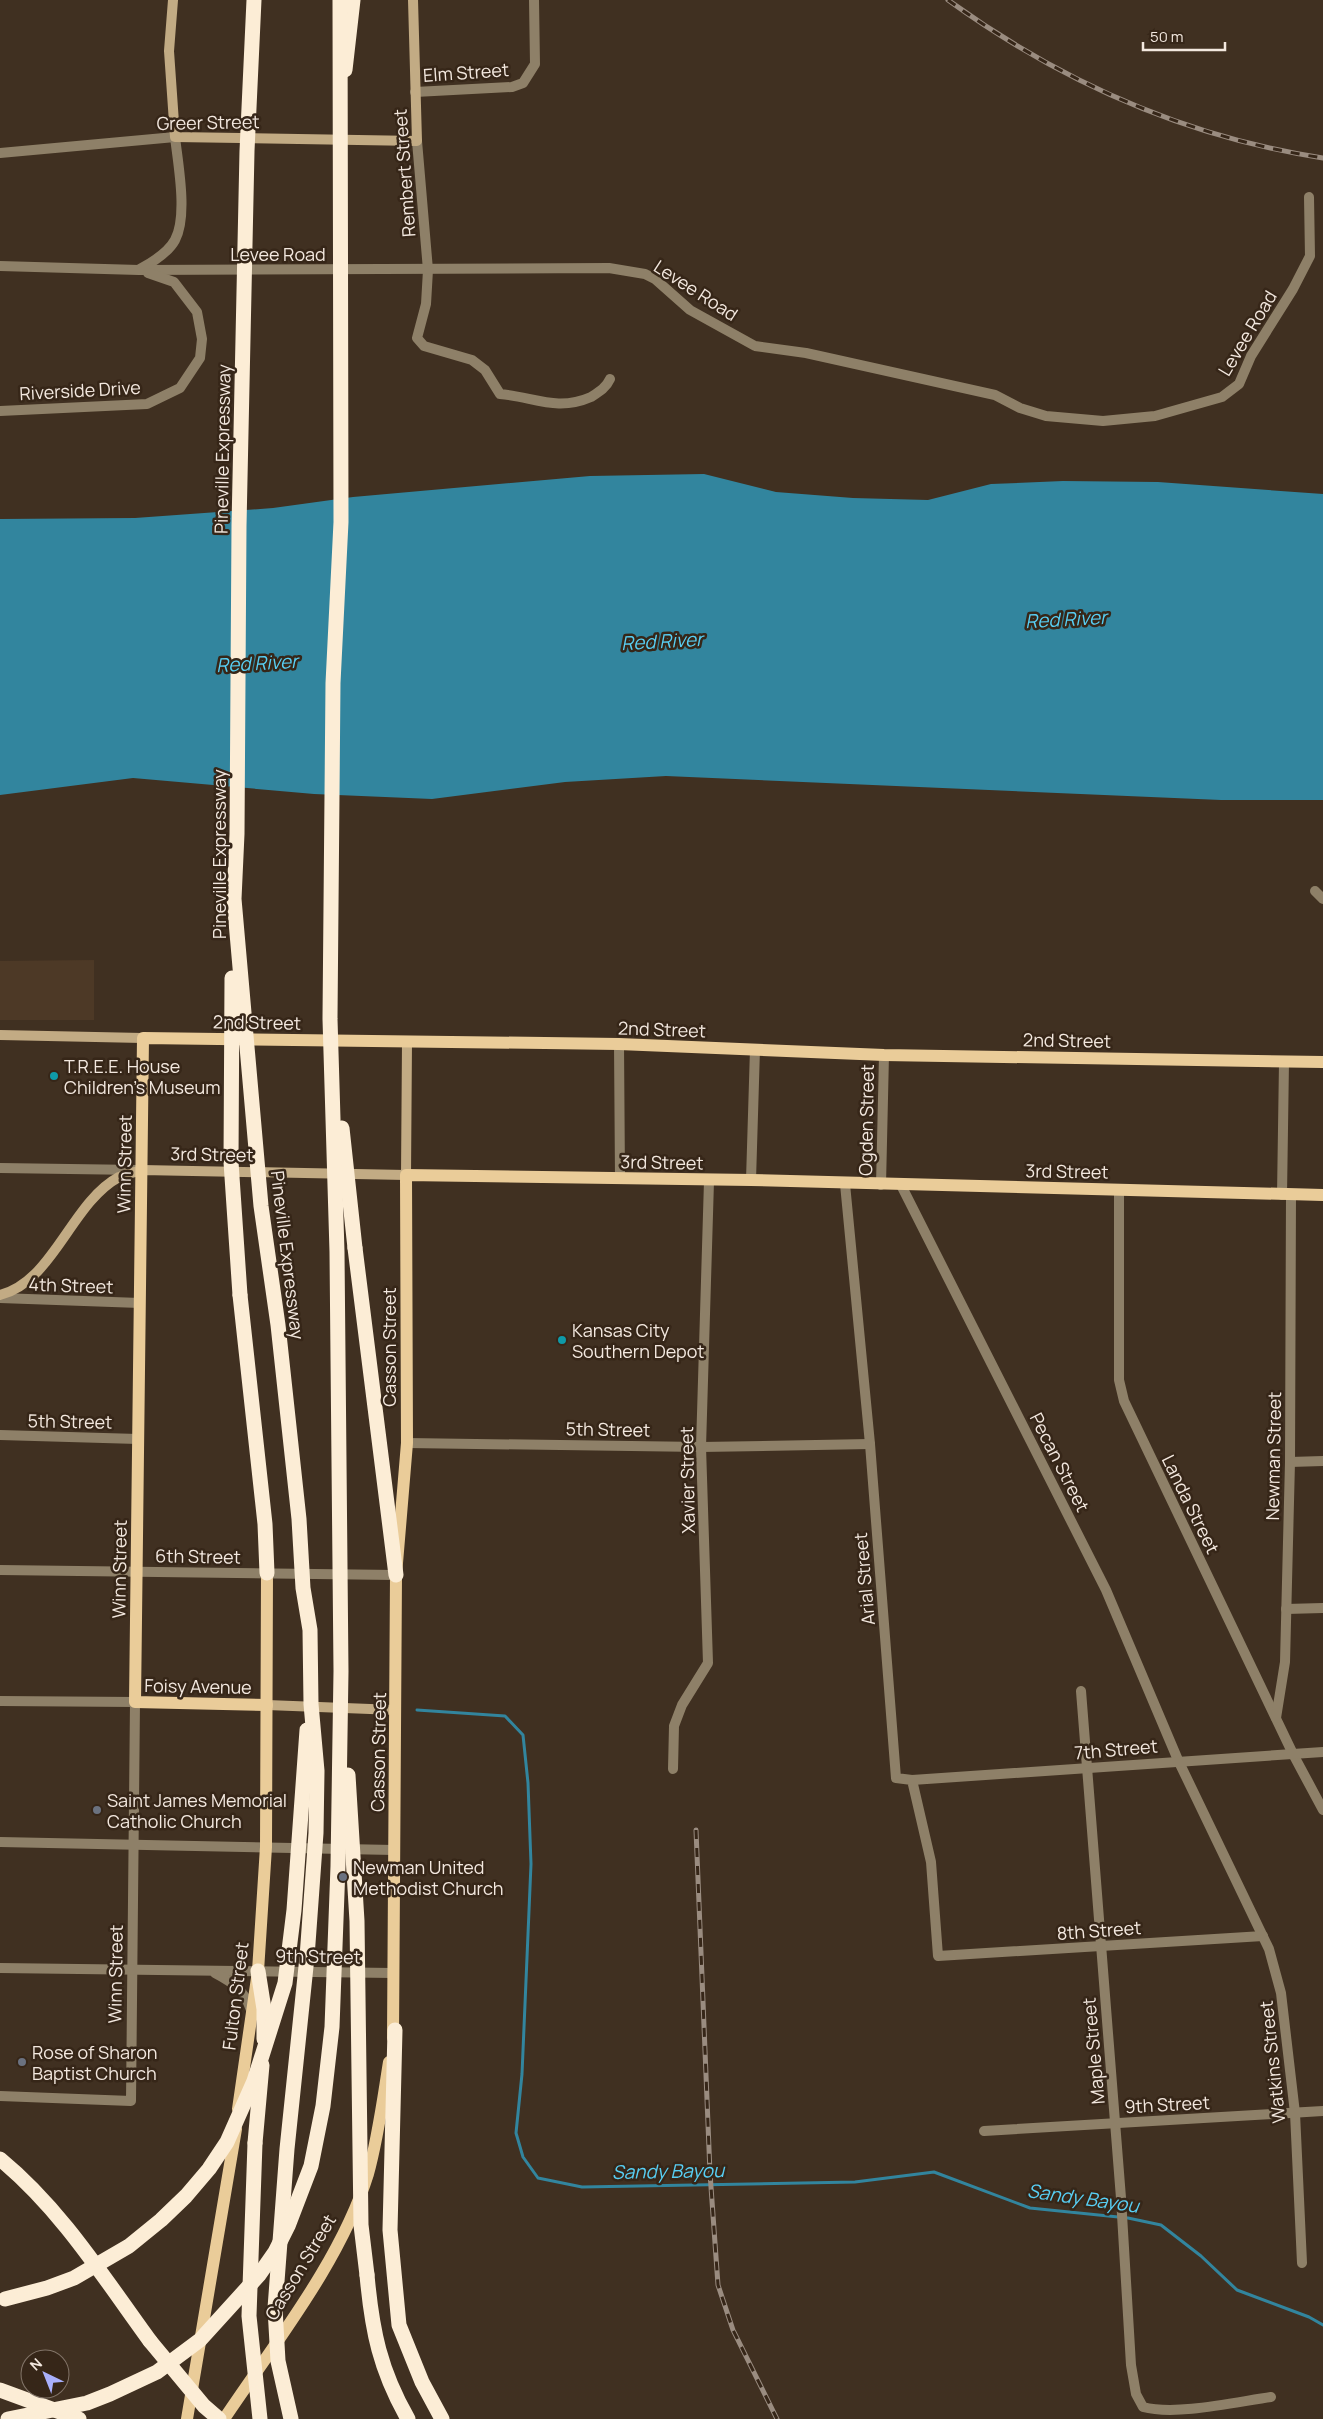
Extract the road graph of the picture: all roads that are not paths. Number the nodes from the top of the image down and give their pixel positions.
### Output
1 (173, 0) edge
2 (254, 0) edge
3 (340, 0) edge
4 (353, 0) edge
5 (413, 0) edge
6 (534, 0) edge
7 (415, 92) junction
8 (339, 129) junction
9 (175, 137) junction
10 (417, 141) junction
11 (0, 153) edge
12 (1309, 197) dead end
13 (0, 266) edge
14 (138, 270) junction
15 (428, 270) junction
16 (610, 379) dead end
17 (0, 411) edge
18 (1316, 891) dead end
19 (234, 899) junction
20 (1323, 899) edge
21 (330, 1019) junction
22 (0, 1035) edge
23 (143, 1038) junction
24 (407, 1042) junction
25 (619, 1044) junction
26 (755, 1049) junction
27 (884, 1055) junction
28 (1284, 1062) junction
29 (1323, 1062) edge
30 (0, 1168) edge
31 (142, 1170) junction
32 (406, 1175) junction
33 (620, 1179) junction
34 (752, 1180) junction
35 (710, 1181) junction
36 (845, 1184) junction
37 (881, 1185) junction
38 (901, 1185) junction
39 (1119, 1190) junction
40 (1323, 1194) edge
41 (1286, 1195) junction
42 (0, 1296) edge
43 (140, 1303) junction
44 (0, 1435) edge
45 (138, 1438) junction
46 (407, 1443) junction
47 (870, 1444) junction
48 (701, 1446) junction
49 (1323, 1461) edge
50 (1290, 1462) junction
51 (0, 1570) edge
52 (137, 1572) junction
53 (267, 1573) junction
54 (396, 1575) junction
55 (1323, 1608) edge
56 (1286, 1609) junction
57 (341, 1671) junction
58 (1081, 1691) dead end
59 (0, 1701) edge
60 (136, 1702) junction
61 (311, 1704) junction
62 (266, 1705) junction
63 (396, 1710) junction
64 (1276, 1718) junction
65 (1323, 1752) edge
66 (1293, 1754) junction
67 (1178, 1760) junction
68 (1087, 1768) junction
69 (673, 1769) dead end
70 (912, 1780) junction
71 (1323, 1810) edge
72 (0, 1842) edge
73 (134, 1844) junction
74 (266, 1848) junction
75 (394, 1850) junction
76 (1262, 1936) junction
77 (1101, 1946) junction
78 (0, 1968) edge
79 (132, 1970) junction
80 (212, 1971) junction
81 (258, 1972) junction
82 (393, 1973) junction
83 (251, 2010) junction
84 (395, 2030) junction
85 (0, 2096) edge
86 (1323, 2111) edge
87 (1294, 2113) junction
88 (1115, 2124) junction
89 (984, 2131) dead end
90 (0, 2159) edge
91 (1302, 2262) dead end
92 (0, 2300) edge
93 (0, 2390) edge
94 (1271, 2397) dead end
95 (0, 2414) edge
96 (8, 2419) edge
97 (12, 2419) edge
98 (79, 2419) edge
99 (187, 2419) edge
100 (219, 2419) edge
101 (224, 2419) edge
102 (260, 2419) edge
103 (291, 2419) edge
104 (408, 2419) edge
105 (442, 2419) edge

1 - 9 main road
2 - 19 highway, Pineville Expressway, bridge
3 - 8 highway, bridge
4 - 8 highway, bridge
5 - 7 main road, Rembert Street
6 - 7 street, Elm Street
7 - 10 main road, Rembert Street
8 - 21 highway, bridge
9 - 10 main road, Greer Street
9 - 11 street, Greer Street
9 - 14 street
10 - 15 street, Rembert Street
12 - 15 street, Levee Road
13 - 14 street, Levee Road
14 - 15 street, Levee Road
14 - 17 street, Riverside Drive
15 - 16 street, Rembert Street
18 - 20 street
19 - 53 highway, bridge
19 - 61 highway, Pineville Expressway, bridge
21 - 54 highway, bridge
21 - 57 highway, bridge
22 - 23 main road, 2nd Street
23 - 24 main road, 2nd Street
23 - 31 main road, Winn Street
24 - 25 main road, 2nd Street
24 - 32 main road, Casson Street
25 - 26 main road, 2nd Street
25 - 33 street
26 - 27 main road, 2nd Street
26 - 34 street
27 - 28 main road, 2nd Street
27 - 37 street, Ogden Street
28 - 29 main road, 2nd Street
28 - 41 street, Newman Street
30 - 31 street, 3rd Street
31 - 32 main road, 3rd Street
31 - 42 main road
31 - 43 main road, Winn Street
32 - 33 main road, 3rd Street
32 - 46 main road, Casson Street
33 - 35 main road, 3rd Street
34 - 35 main road, 3rd Street
34 - 36 main road, 3rd Street
35 - 48 street, Xavier Street
36 - 37 main road, 3rd Street
36 - 47 street, Arial Street
37 - 38 main road, 3rd Street
38 - 39 main road, 3rd Street
38 - 67 street, Pecan Street
39 - 41 main road, 3rd Street
39 - 64 street, Landa Street
40 - 41 main road, 3rd Street
41 - 50 street, Newman Street
42 - 43 street, 4th Street
43 - 45 main road, Winn Street
44 - 45 street, 5th Street
45 - 52 main road, Winn Street
46 - 48 street, 5th Street
46 - 54 main road, Casson Street
47 - 48 street, 5th Street
47 - 70 street, Arial Street
48 - 69 street, Xavier Street
49 - 50 street
50 - 56 street, Newman Street
51 - 52 street, 6th Street
52 - 53 street, 6th Street
52 - 60 main road, Winn Street
53 - 54 street, 6th Street
53 - 62 main road, Fulton Street
54 - 63 main road, Casson Street
55 - 56 street
56 - 64 street, Newman Street
57 - 96 highway, bridge
57 - 104 highway, bridge
58 - 68 street, Maple Street
59 - 60 street, Foisy Avenue
60 - 62 main road, Foisy Avenue
60 - 73 street, Winn Street
61 - 92 highway, bridge
61 - 103 highway, bridge
62 - 63 main road, Foisy Avenue
62 - 74 main road, Fulton Street
63 - 75 main road, Casson Street
64 - 66 street, Landa Street
65 - 66 street, 7th Street
66 - 67 street, 7th Street
66 - 71 street, Landa Street
67 - 68 street, 7th Street
67 - 76 street, Watkins Street
68 - 70 street, 7th Street
68 - 77 street, Maple Street
70 - 77 street, 8th Street
72 - 73 street
73 - 74 street
73 - 79 street, Winn Street
74 - 75 street
74 - 81 main road, Fulton Street
75 - 82 main road, Casson Street
76 - 77 street, 8th Street
76 - 87 street, Watkins Street
77 - 88 street, Maple Street
78 - 79 street, 9th Street
79 - 80 street, 9th Street
79 - 85 street, Winn Street
80 - 81 street, 9th Street
80 - 83 street
81 - 82 street, 9th Street
81 - 83 main road, Fulton Street
81 - 102 highway, bridge
82 - 84 main road, Casson Street
83 - 99 main road, Fulton Street
84 - 101 main road, Casson Street
84 - 105 highway
86 - 87 street, 9th Street
87 - 88 street, 9th Street
87 - 91 street, Watkins Street
88 - 89 street, 9th Street
88 - 94 street, Maple Street
90 - 100 highway, bridge
93 - 98 highway
95 - 97 highway

